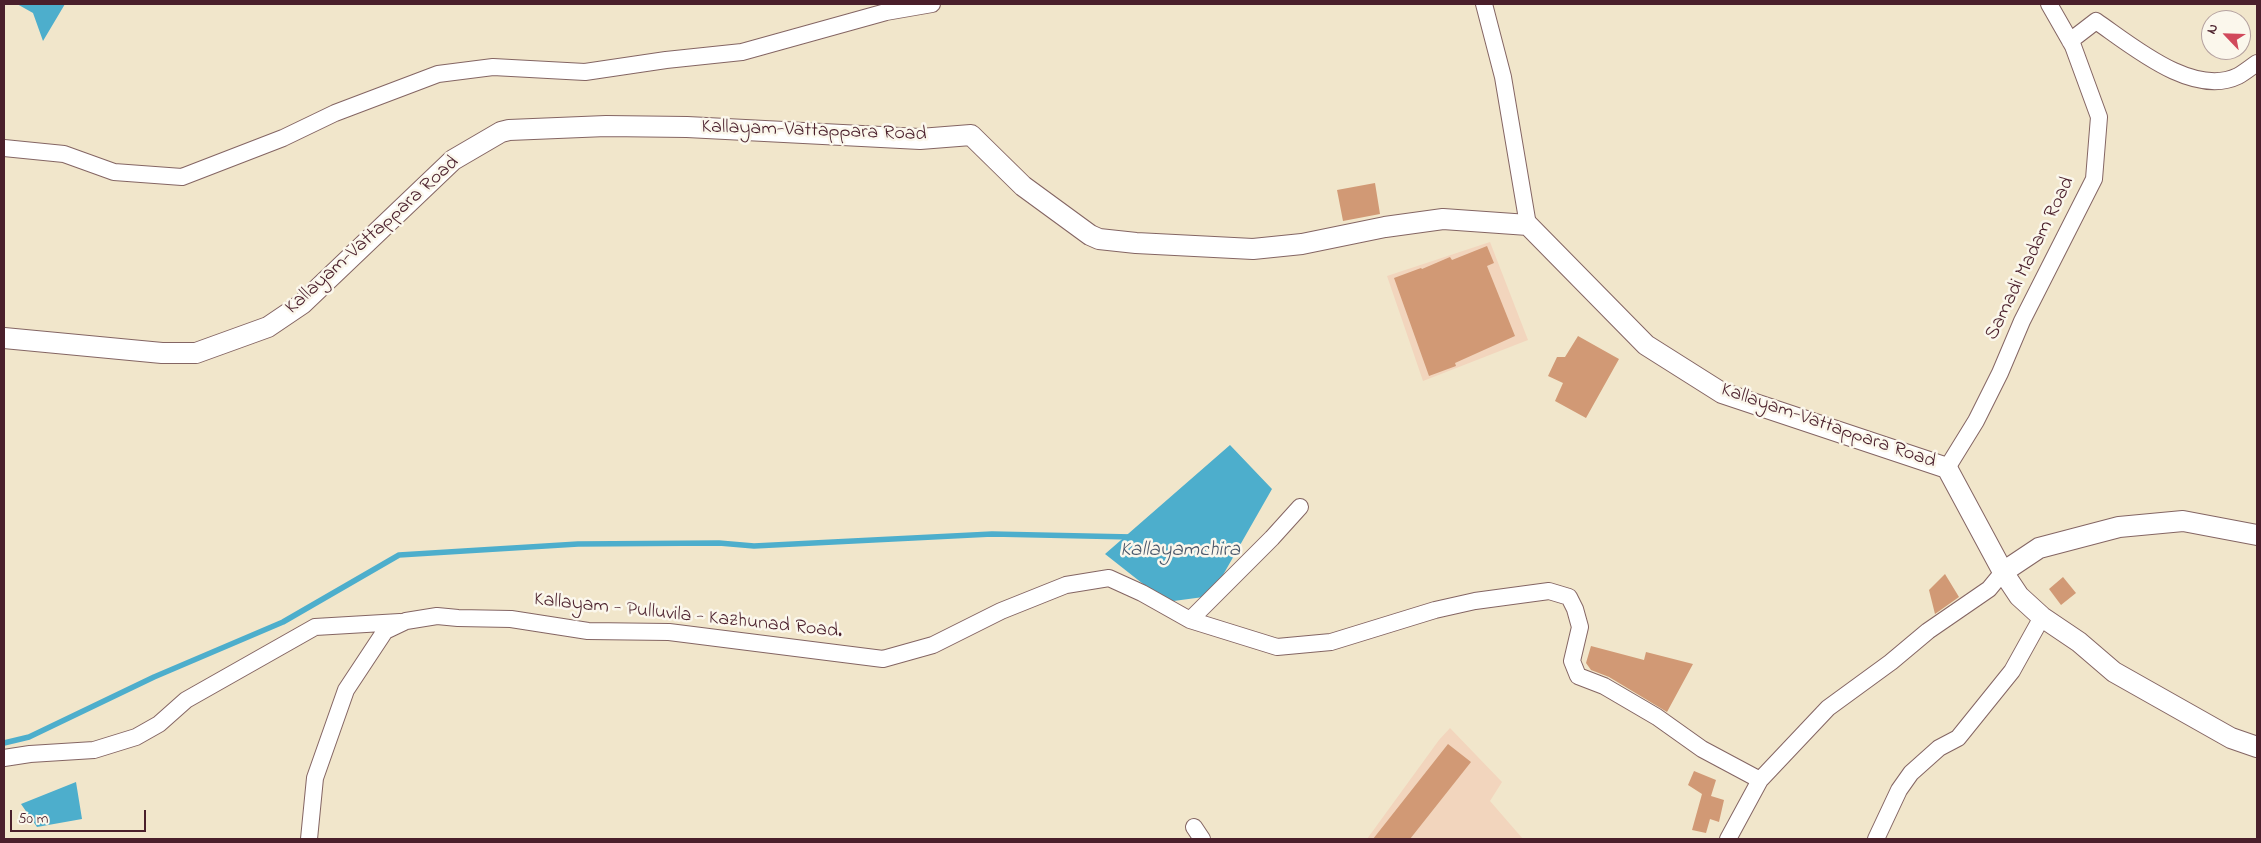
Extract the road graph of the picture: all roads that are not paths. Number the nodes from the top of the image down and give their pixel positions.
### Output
1 (932, 4) edge
2 (1484, 4) edge
3 (2050, 4) edge
4 (2070, 41) junction
5 (2257, 63) edge
6 (4, 148) edge
7 (1528, 224) junction
8 (4, 338) edge
9 (1947, 468) junction
10 (1300, 507) dead end
11 (2257, 535) edge
12 (2003, 572) junction
13 (2042, 618) junction
14 (1190, 620) junction
15 (403, 622) junction
16 (2257, 747) edge
17 (4, 758) edge
18 (1760, 780) junction
19 (309, 839) edge
20 (1728, 839) edge
21 (1876, 839) edge

1 - 6 street
2 - 7 street
3 - 4 street, Samadi Madam Road
4 - 5 street
4 - 9 street, Samadi Madam Road
7 - 8 street, Kallayam-Vattappara Road
7 - 9 street, Kallayam-Vattappara Road
9 - 12 street, Kallayam-Vattappara Road
10 - 14 street
11 - 12 street
12 - 13 street, Kallayam-Vattappara Road
12 - 18 street
13 - 16 street, Kallayam-Vattappara Road
13 - 21 street
14 - 15 street, Kallayam - Pulluvila - Kazhunad Road.
14 - 18 street, Kallayam - Pulluvila - Kazhunad Road.
15 - 17 street, Kallayam - Pulluvila - Kazhunad Road.
15 - 19 street, Kallayam - Pulluvila - Kazhunad Road.
18 - 20 street

